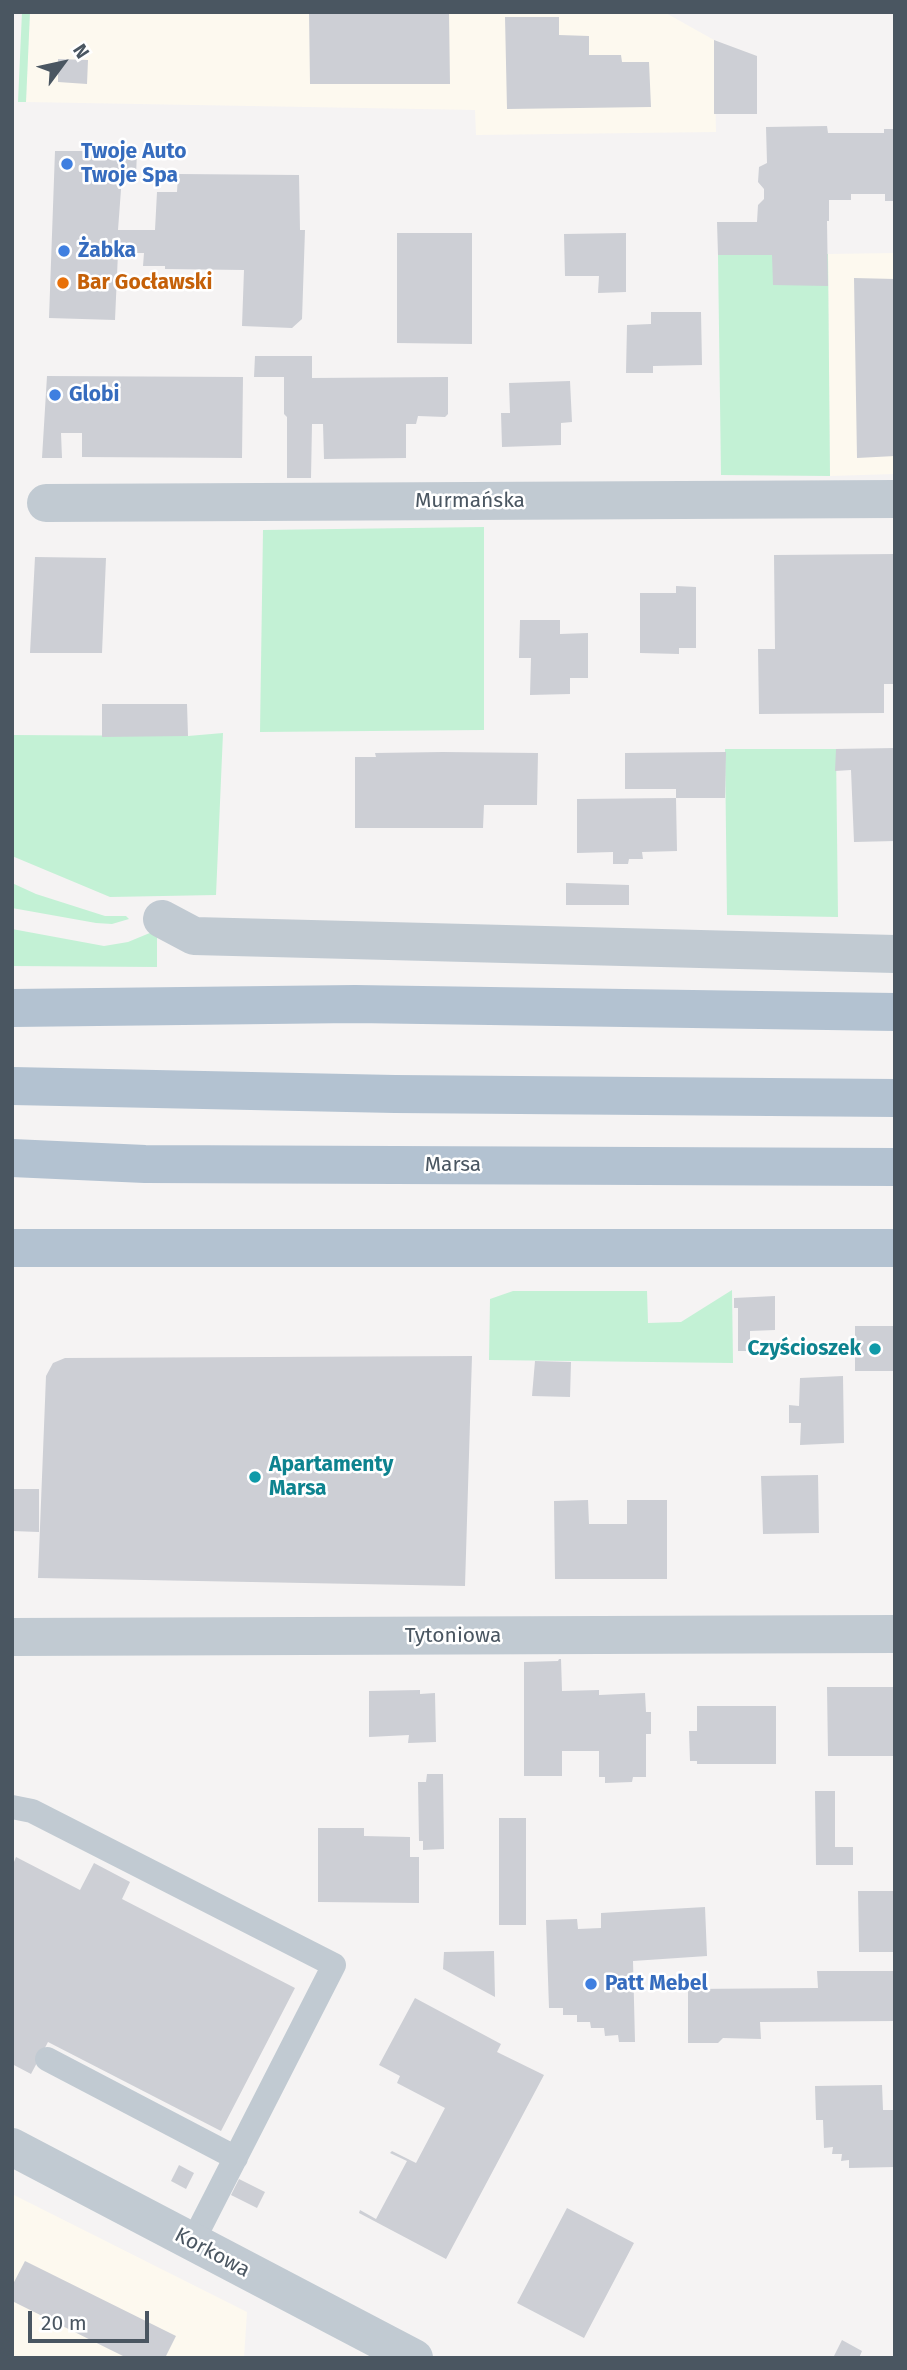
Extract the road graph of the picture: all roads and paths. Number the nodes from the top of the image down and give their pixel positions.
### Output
1 (895, 499) edge
2 (46, 503) dead end
3 (162, 919) dead end
4 (895, 954) edge
5 (12, 1009) edge
6 (895, 1012) edge
7 (12, 1086) edge
8 (895, 1098) edge
9 (12, 1158) edge
10 (838, 1167) junction
11 (895, 1167) edge
12 (895, 1178) edge
13 (12, 1248) edge
14 (895, 1248) edge
15 (895, 1634) edge
16 (12, 1637) edge
17 (12, 1807) edge
18 (47, 2059) dead end
19 (12, 2147) edge
20 (236, 2158) junction
21 (192, 2243) junction
22 (414, 2358) edge

1 - 2 street, Murmańska
3 - 4 street
5 - 6 main road
7 - 8 main road
9 - 10 main road, Marsa
10 - 11 main road, Marsa
10 - 12 main road
13 - 14 main road
15 - 16 street, Tytoniowa
17 - 20 lane
18 - 20 lane
19 - 21 street, Korkowa
20 - 21 lane
21 - 22 street, Korkowa

